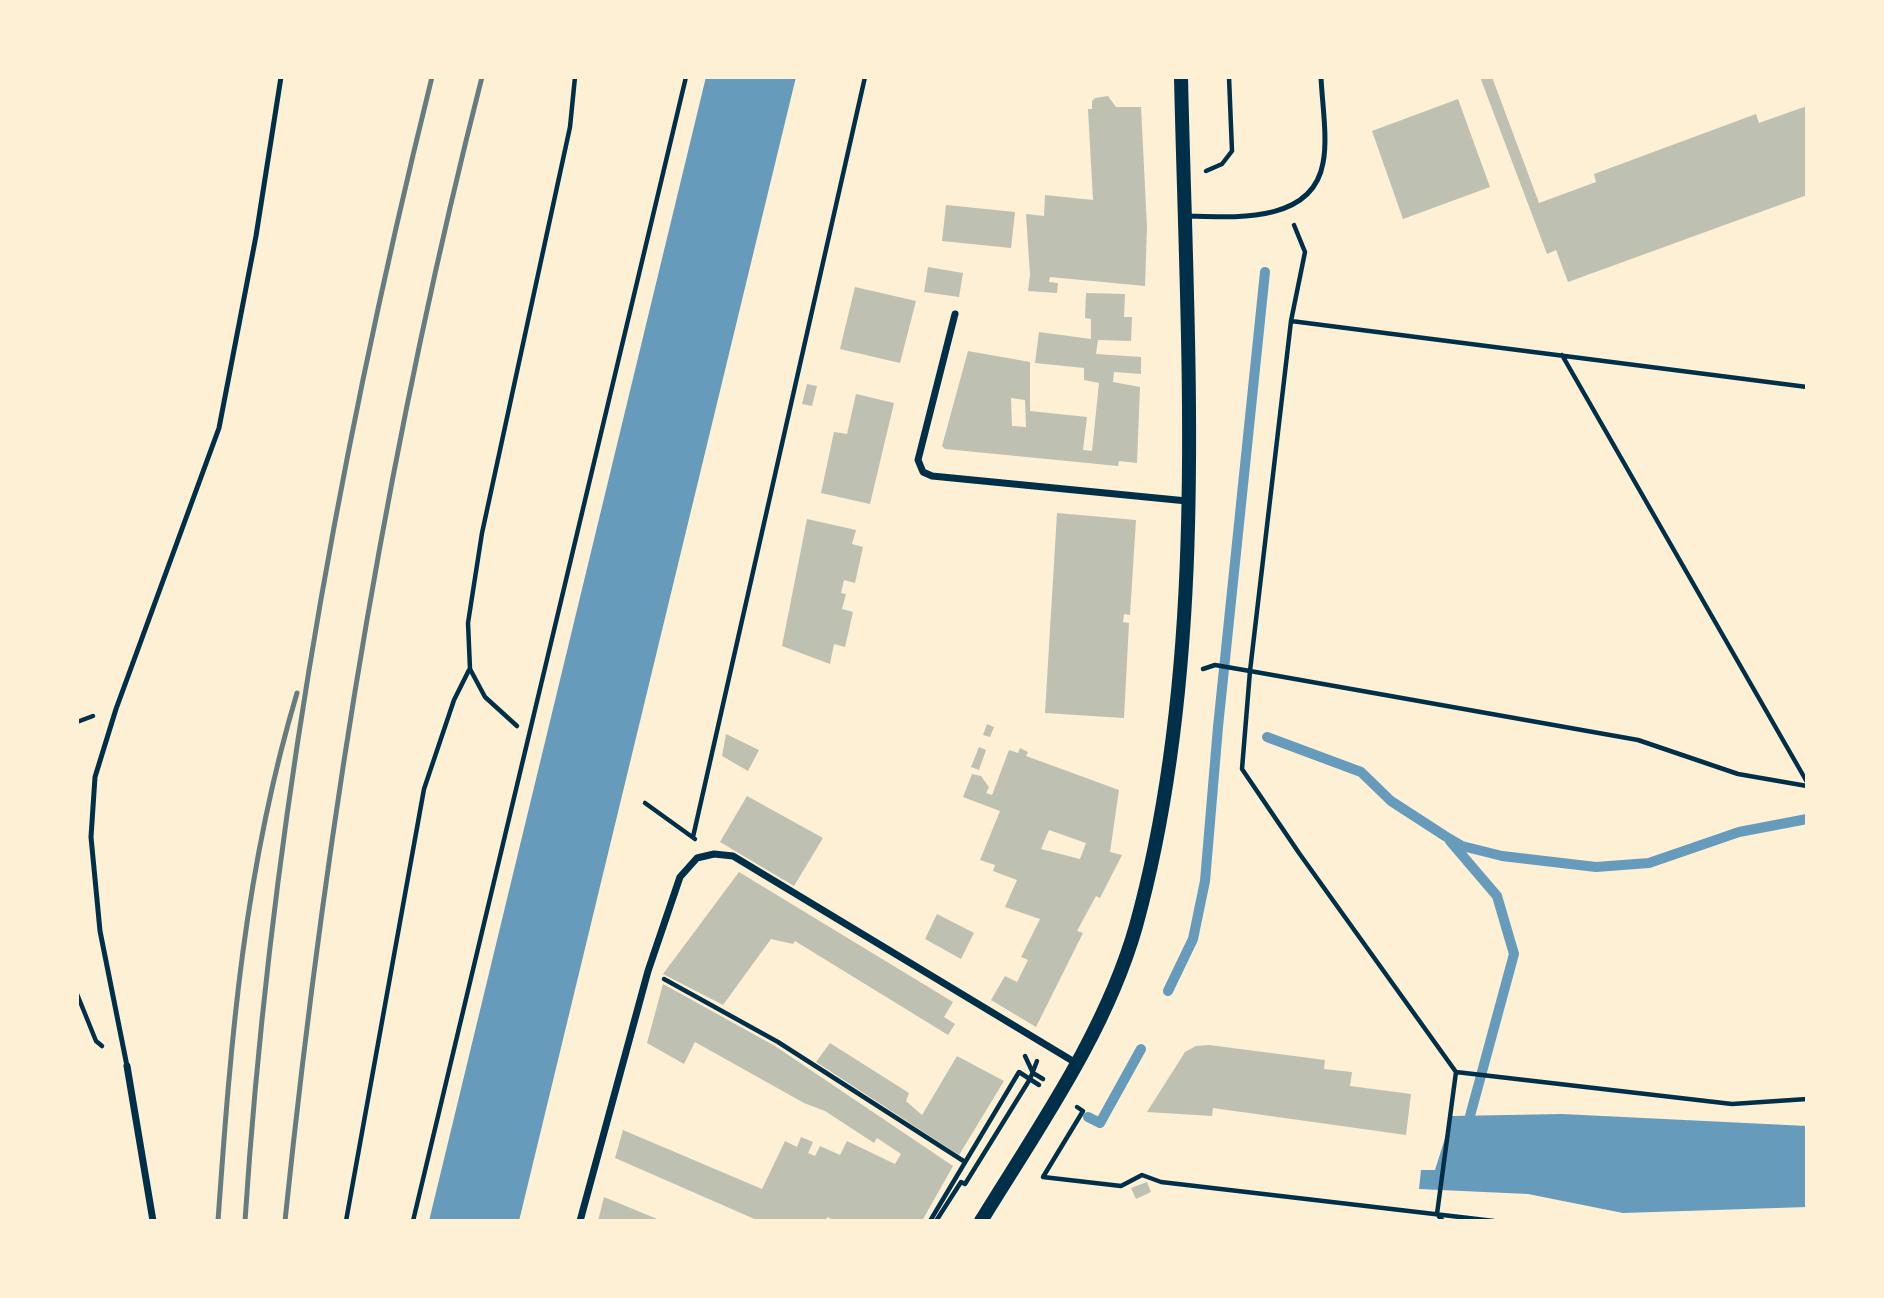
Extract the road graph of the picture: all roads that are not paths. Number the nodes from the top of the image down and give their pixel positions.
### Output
1 (281, 77) edge
2 (1181, 77) edge
3 (1321, 77) edge
4 (1185, 216) junction
5 (956, 314) dead end
6 (1187, 500) junction
7 (1076, 1063) junction
8 (127, 1066) joint
9 (153, 1221) edge
10 (580, 1221) edge
11 (981, 1221) edge

1 - 8 lane
2 - 4 main road
3 - 4 lane
4 - 6 main road
5 - 6 street
6 - 7 main road
7 - 10 street
7 - 11 main road
8 - 9 street

